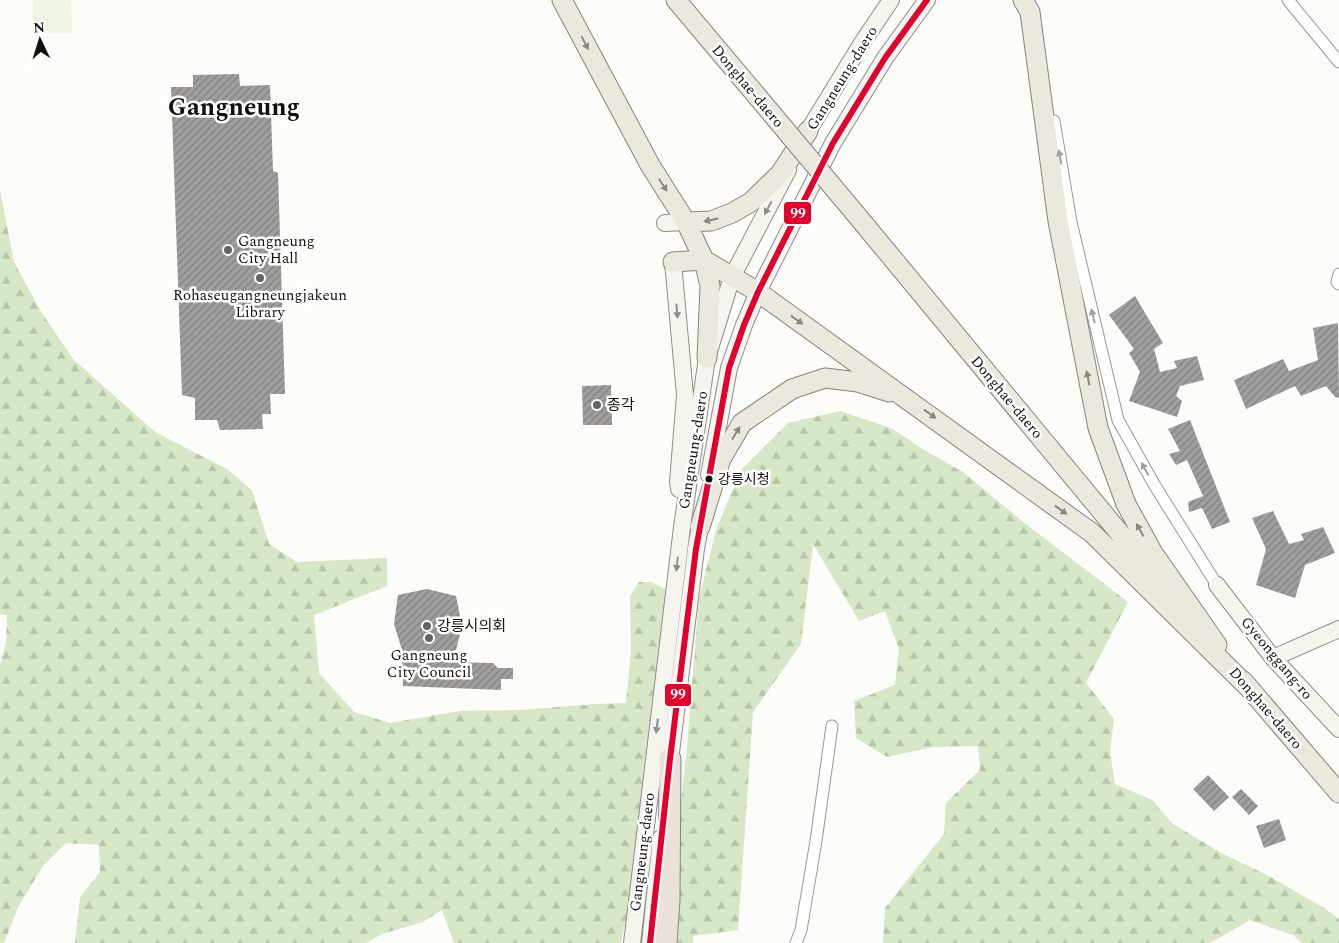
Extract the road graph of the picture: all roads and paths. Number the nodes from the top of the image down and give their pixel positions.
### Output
1 (562, 0) edge
2 (676, 0) edge
3 (891, 0) edge
4 (927, 0) edge
5 (1288, 0) edge
6 (1029, 3) edge
7 (1339, 62) edge
8 (808, 131) junction
9 (686, 222) junction
10 (665, 223) dead end
11 (704, 260) junction
12 (673, 262) joint
13 (1339, 274) edge
14 (732, 277) junction
15 (1339, 284) edge
16 (758, 292) junction
17 (707, 358) junction
18 (905, 396) junction
19 (691, 527) junction
20 (1217, 585) joint
21 (1339, 629) edge
22 (1273, 658) junction
23 (1236, 673) junction
24 (1251, 690) junction
25 (832, 726) dead end
26 (1339, 729) edge
27 (670, 760) junction
28 (1339, 793) edge
29 (632, 943) edge
30 (650, 943) edge
31 (666, 943) edge
32 (796, 943) edge

1 -> 9 main road
2 - 23 main road, Donghae-daero, bridge
3 - 8 street, Gangneung-daero
4 - 16 street, Gangneung-daero
5 - 7 street
20 -> 6 street
23 -> 6 main road
8 -> 9 main road
8 -> 14 street, Gangneung-daero
9 - 10 street
9 - 11 main road
11 - 12 main road
11 - 14 main road
11 - 17 main road
12 -> 19 street
13 - 15 street
14 - 16 main road
14 - 17 street, Gangneung-daero
16 -> 18 main road
16 - 19 street, Gangneung-daero
17 - 19 street, Gangneung-daero
19 -> 18 main road
18 -> 24 main road
19 - 27 street, Gangneung-daero
19 -> 29 street, Gangneung-daero
20 - 22 street, Gyeonggang-ro
21 - 22 street
22 - 26 street, Gyeonggang-ro
23 - 24 main road, Donghae-daero
24 - 28 main road, Donghae-daero
25 - 32 street
27 - 30 street, Gangneung-daero
27 - 31 highway

